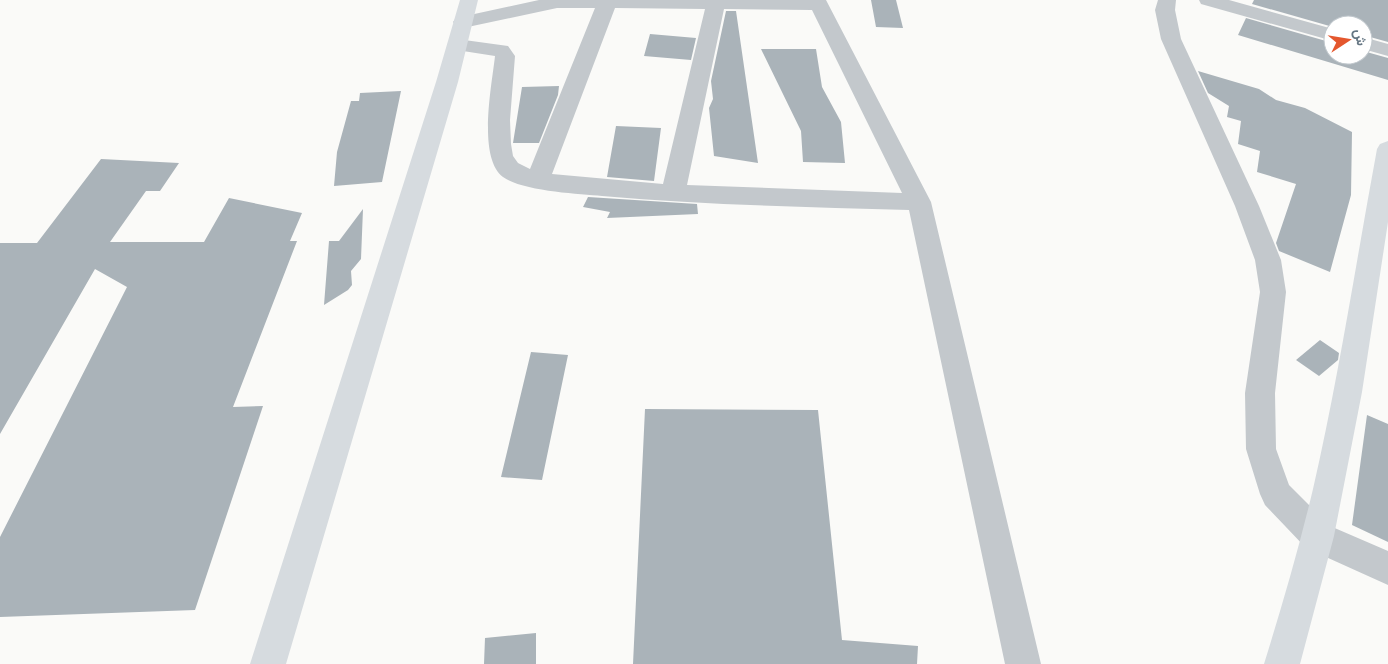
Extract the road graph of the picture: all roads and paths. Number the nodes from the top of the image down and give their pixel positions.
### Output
1 (1167, 0) edge
2 (1208, 0) edge
3 (607, 3) junction
4 (716, 4) junction
5 (463, 22) edge
6 (1323, 32) edge
7 (1373, 46) edge
8 (1388, 50) edge
9 (1388, 149) edge
10 (537, 181) junction
11 (672, 194) junction
12 (919, 202) junction
13 (1380, 245) edge
14 (1318, 537) junction
15 (1388, 568) edge
16 (268, 664) edge
17 (1023, 664) edge
18 (1282, 664) edge

1 - 14 street
2 - 6 street
3 - 4 street
3 - 5 street
3 - 10 street
4 - 11 street
4 - 12 street
5 - 10 street
5 - 16 main road
7 - 8 street
9 - 13 main road
10 - 11 street
11 - 12 street
12 - 17 street
13 - 14 main road
14 - 15 street
14 - 18 main road

